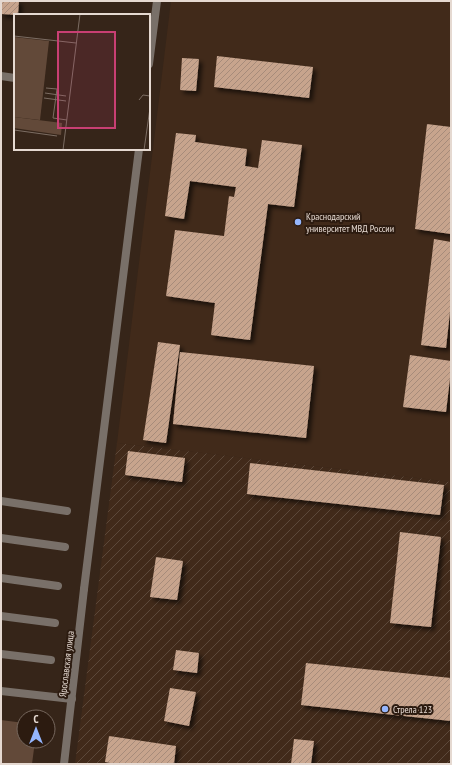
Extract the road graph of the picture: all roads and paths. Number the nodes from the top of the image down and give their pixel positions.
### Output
1 (157, 1) edge
2 (150, 56) edge
3 (1, 76) edge
4 (14, 78) edge
5 (138, 150) edge
6 (1, 502) edge
7 (67, 511) dead end
8 (1, 538) edge
9 (65, 547) dead end
10 (1, 578) edge
11 (58, 586) dead end
12 (1, 616) edge
13 (54, 624) dead end
14 (1, 654) edge
15 (51, 660) dead end
16 (1, 691) edge
17 (72, 699) junction
18 (64, 764) edge

1 - 2 street
3 - 4 street
5 - 17 street, Ярославская улица
6 - 7 street
8 - 9 street
10 - 11 street
12 - 13 street
14 - 15 street
16 - 17 street
17 - 18 street, Ярославская улица

